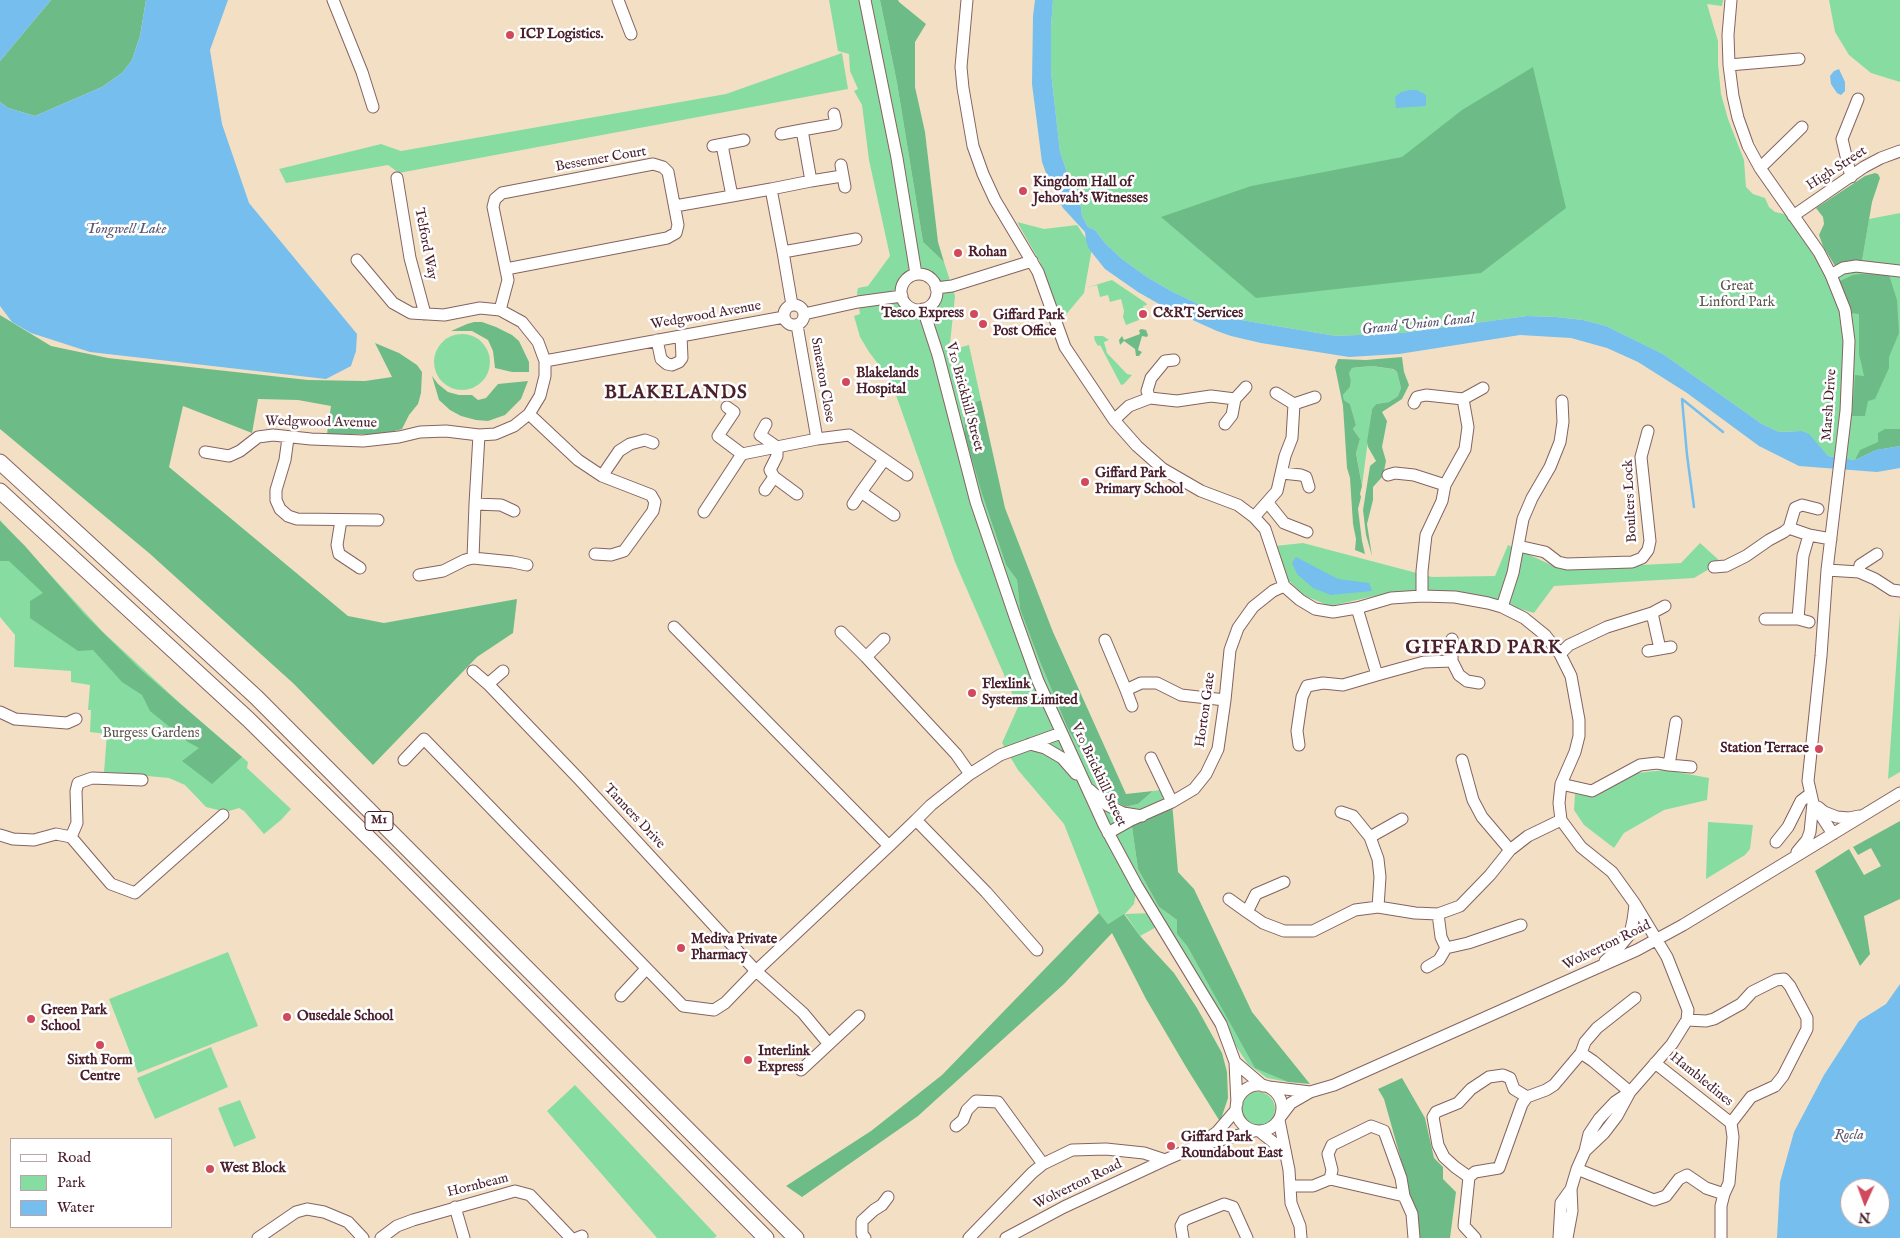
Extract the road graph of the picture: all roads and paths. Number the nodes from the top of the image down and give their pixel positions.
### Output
1 (333, 0) edge
2 (618, 0) edge
3 (865, 0) edge
4 (967, 0) edge
5 (1731, 0) edge
6 (631, 34) dead end
7 (1799, 59) dead end
8 (1729, 65) junction
9 (1858, 99) dead end
10 (373, 106) dead end
11 (834, 114) dead end
12 (1802, 127) dead end
13 (802, 130) junction
14 (781, 134) dead end
15 (744, 140) dead end
16 (1900, 151) edge
17 (1760, 168) junction
18 (842, 176) dead end
19 (1850, 177) junction
20 (398, 178) dead end
21 (811, 182) junction
22 (771, 189) junction
23 (732, 196) junction
24 (675, 206) junction
25 (1793, 216) junction
26 (856, 239) dead end
27 (783, 252) junction
28 (357, 260) dead end
29 (1032, 261) junction
30 (506, 270) junction
31 (1900, 271) edge
32 (916, 274) junction
33 (1830, 275) junction
34 (936, 288) junction
35 (902, 296) junction
36 (792, 305) junction
37 (923, 309) junction
38 (500, 310) junction
39 (425, 314) junction
40 (804, 314) junction
41 (784, 317) junction
42 (796, 325) junction
43 (681, 336) junction
44 (657, 340) junction
45 (1174, 360) dead end
46 (545, 361) junction
47 (1246, 387) dead end
48 (1483, 388) dead end
49 (1276, 393) dead end
50 (1315, 397) dead end
51 (1150, 398) junction
52 (1235, 399) junction
53 (1457, 399) junction
54 (1562, 401) dead end
55 (1414, 403) dead end
56 (1294, 404) junction
57 (727, 407) dead end
58 (529, 414) junction
59 (1114, 420) junction
60 (766, 424) dead end
61 (1224, 424) dead end
62 (1648, 431) dead end
63 (480, 435) junction
64 (288, 438) junction
65 (818, 439) junction
66 (653, 443) dead end
67 (777, 447) junction
68 (205, 452) dead end
69 (742, 454) junction
70 (884, 460) junction
71 (0, 462) edge
72 (1282, 473) junction
73 (1388, 474) dead end
74 (907, 475) dead end
75 (602, 476) junction
76 (774, 477) junction
77 (1446, 485) junction
78 (1309, 487) dead end
79 (765, 490) dead end
80 (0, 491) edge
81 (861, 492) junction
82 (797, 494) dead end
83 (1268, 503) junction
84 (475, 504) junction
85 (853, 504) dead end
86 (1818, 509) dead end
87 (514, 511) dead end
88 (704, 512) dead end
89 (894, 515) dead end
90 (1254, 517) junction
91 (341, 520) junction
92 (378, 520) dead end
93 (1789, 528) junction
94 (1306, 532) dead end
95 (1809, 535) junction
96 (1831, 539) junction
97 (1518, 546) junction
98 (594, 554) dead end
99 (1877, 554) dead end
100 (473, 558) junction
101 (527, 565) dead end
102 (1714, 567) dead end
103 (360, 568) dead end
104 (1827, 570) junction
105 (1859, 572) junction
106 (418, 575) dead end
107 (1284, 586) junction
108 (1900, 591) edge
109 (1422, 596) junction
110 (1665, 606) dead end
111 (1502, 607) junction
112 (1357, 608) junction
113 (1652, 613) junction
114 (1765, 619) dead end
115 (1798, 619) junction
116 (1809, 622) dead end
117 (674, 627) dead end
118 (841, 632) dead end
119 (884, 639) dead end
120 (1452, 639) dead end
121 (1105, 640) dead end
122 (1648, 651) dead end
123 (1560, 654) junction
124 (866, 657) junction
125 (1452, 662) junction
126 (473, 671) dead end
127 (503, 671) dead end
128 (1377, 675) junction
129 (1479, 683) dead end
130 (488, 684) junction
131 (1126, 690) junction
132 (1225, 700) junction
133 (1132, 706) dead end
134 (0, 712) edge
135 (76, 719) dead end
136 (1676, 722) dead end
137 (1061, 733) junction
138 (1030, 744) junction
139 (1299, 745) dead end
140 (1151, 758) dead end
141 (404, 760) dead end
142 (1462, 760) dead end
143 (1670, 765) junction
144 (1691, 767) dead end
145 (970, 774) junction
146 (142, 780) dead end
147 (1085, 784) junction
148 (1561, 784) junction
149 (1900, 793) edge
150 (1812, 799) junction
151 (1172, 802) junction
152 (1341, 812) dead end
153 (1865, 814) junction
154 (223, 815) dead end
155 (1142, 816) junction
156 (1402, 819) dead end
157 (916, 820) junction
158 (1561, 820) junction
159 (1108, 833) junction
160 (1366, 833) junction
161 (1833, 834) junction
162 (0, 835) edge
163 (71, 837) junction
164 (1776, 842) dead end
165 (889, 846) junction
166 (1510, 850) junction
167 (1788, 862) junction
168 (1284, 882) dead end
169 (1229, 899) dead end
170 (1635, 904) junction
171 (1378, 907) junction
172 (1247, 912) junction
173 (1438, 914) junction
174 (1521, 925) dead end
175 (1656, 940) junction
176 (1446, 948) junction
177 (1037, 950) dead end
178 (1428, 967) dead end
179 (646, 970) junction
180 (756, 971) junction
181 (1591, 971) junction
182 (621, 996) dead end
183 (1635, 998) dead end
184 (859, 1016) dead end
185 (1687, 1020) junction
186 (828, 1043) junction
187 (1581, 1053) junction
188 (1235, 1062) junction
189 (1655, 1063) junction
190 (800, 1070) dead end
191 (1266, 1087) junction
192 (1310, 1092) junction
193 (1630, 1092) junction
194 (1527, 1097) junction
195 (1237, 1107) junction
196 (1280, 1118) junction
197 (1731, 1123) junction
198 (956, 1126) dead end
199 (1256, 1131) junction
200 (1195, 1147) junction
201 (1285, 1154) junction
202 (1165, 1160) junction
203 (1043, 1164) junction
204 (1577, 1169) junction
205 (1469, 1177) junction
206 (1330, 1179) junction
207 (1290, 1186) junction
208 (1570, 1189) junction
209 (1724, 1194) junction
210 (1404, 1196) junction
211 (888, 1197) dead end
212 (455, 1207) junction
213 (762, 1234) edge
214 (258, 1238) edge
215 (363, 1238) edge
216 (381, 1238) edge
217 (464, 1238) edge
218 (570, 1238) edge
219 (796, 1238) edge
220 (865, 1238) edge
221 (969, 1238) edge
222 (1006, 1238) edge
223 (1183, 1238) edge
224 (1247, 1238) edge
225 (1300, 1238) edge
226 (1414, 1238) edge
227 (1475, 1238) edge
228 (1559, 1238) edge
229 (1567, 1238) edge
230 (1721, 1238) edge

1 - 10 street
2 - 6 street
3 - 32 street
4 - 29 street
5 - 8 street, Marsh Drive
7 - 8 street
8 - 17 street, Marsh Drive
9 - 19 street
11 - 13 street
12 - 17 street
13 - 14 street
13 - 21 street
15 - 23 street
16 - 19 street, High Street
17 - 25 street, Marsh Drive
18 - 21 street
19 - 25 street, High Street
20 - 39 street, Telford Way
21 - 22 street
22 - 23 street
22 - 27 street
23 - 24 street
24 - 30 street, Bessemer Court
24 - 30 street, Bessemer Court
25 - 33 street, Marsh Drive
26 - 27 street
27 - 36 street
28 - 39 street, Wedgwood Avenue
29 - 34 street
29 - 59 street
30 - 38 street, Bessemer Court
31 - 33 street
32 - 34 street
32 - 35 street
33 - 96 street, Marsh Drive
34 - 37 street
35 - 37 street
35 - 40 street
36 - 40 street
36 - 41 street
37 - 137 street, V10 Brickhill Street
38 - 39 street, Wedgwood Avenue
38 - 46 street, Wedgwood Avenue
40 - 42 street
41 - 42 street
41 - 43 street, Wedgwood Avenue
42 - 65 street, Smeaton Close
43 - 44 street, Wedgwood Avenue
43 - 44 street
44 - 46 street, Wedgwood Avenue
45 - 51 street
46 - 58 street, Wedgwood Avenue
47 - 52 street
48 - 53 street
49 - 56 street
50 - 56 street
51 - 52 street
51 - 59 street
52 - 61 street
53 - 55 street
53 - 77 street
54 - 97 street
56 - 72 street
57 - 69 street
58 - 63 street, Wedgwood Avenue
58 - 75 street
59 - 90 street
60 - 67 street
62 - 97 street, Boulters Lock
63 - 64 street, Wedgwood Avenue
63 - 84 street
64 - 68 street, Wedgwood Avenue
64 - 91 street
65 - 67 street, Smeaton Close
65 - 70 street, Smeaton Close
66 - 75 street
67 - 69 street, Smeaton Close
67 - 76 street
69 - 88 street
70 - 74 street, Smeaton Close
70 - 81 street
71 - 219 highway, M1
72 - 78 street
72 - 83 street
73 - 77 street
75 - 98 street
76 - 79 street
76 - 82 street
77 - 109 street
80 - 213 highway, M1
81 - 85 street
81 - 89 street
83 - 90 street
83 - 94 street
84 - 87 street
84 - 100 street
86 - 93 street
90 - 107 street
91 - 92 street
91 - 103 street
93 - 95 street
93 - 102 street
95 - 96 street
95 - 115 street
96 - 104 street, Marsh Drive
97 - 111 street
99 - 105 street
100 - 101 street
100 - 106 street
104 - 105 street
104 - 150 street, Marsh Drive
105 - 108 street
107 - 112 street
107 - 132 street, Horton Gate
109 - 111 street
109 - 112 street
110 - 113 street
111 - 123 street
112 - 128 street
113 - 122 street
113 - 123 street
114 - 115 street
115 - 116 street
117 - 165 street
118 - 124 street
119 - 124 street
120 - 125 street
121 - 131 street
123 - 148 street
124 - 145 street
125 - 128 street
125 - 129 street
126 - 130 street, Tanners Drive
127 - 130 street
128 - 139 street
130 - 180 street, Tanners Drive
131 - 132 street
131 - 133 street
132 - 151 street, Horton Gate
134 - 135 street
136 - 143 street
137 - 138 street
137 - 147 street, V10 Brickhill Street
138 - 145 street
138 - 147 street
140 - 151 street
141 - 179 street
142 - 166 street
143 - 144 street
143 - 148 street
145 - 157 street
146 - 163 street
147 - 155 street
147 - 159 street, V10 Brickhill Street
148 - 158 street
149 - 153 street, Wolverton Road
150 - 153 street
150 - 161 street, Marsh Drive
150 - 164 street
150 - 167 street
151 - 155 street, Horton Gate
152 - 160 street
153 - 161 street, Wolverton Road
154 - 163 street
155 - 159 street, Horton Gate
156 - 160 street
157 - 165 street
157 - 177 street
158 - 166 street
158 - 170 street
159 - 188 street, V10 Brickhill Street
160 - 171 street
161 - 167 street, Wolverton Road
162 - 163 street
165 - 180 street
166 - 173 street
167 - 175 street, Wolverton Road
168 - 172 street
169 - 172 street
170 - 175 street
170 - 181 street
171 - 172 street
171 - 173 street
173 - 176 street
174 - 176 street
175 - 181 street, Wolverton Road
175 - 185 street
176 - 178 street
179 - 180 street
179 - 182 street
180 - 186 street, Tanners Drive
181 - 192 street, Wolverton Road
183 - 187 street
184 - 186 street
185 - 189 street
185 - 197 street
186 - 190 street
187 - 193 street
187 - 194 street
188 - 191 street, V10 Brickhill Street
188 - 195 street, V10 Brickhill Street
189 - 193 street
189 - 197 street, Hambledines
191 - 192 street, Wolverton Road
191 - 195 street
191 - 196 street
192 - 196 street, Wolverton Road
193 - 204 street
194 - 205 street
194 - 205 street
195 - 199 street
195 - 200 street, Wolverton Road
196 - 199 street
196 - 201 street
197 - 209 street, Hambledines
198 - 203 street
199 - 200 street, Wolverton Road
199 - 201 street
200 - 202 street, Wolverton Road
201 - 207 street
202 - 203 street, Wolverton Road
202 - 222 street, Wolverton Road
203 - 221 street, Wolverton Road
204 - 208 street
204 - 209 street
205 - 227 street
206 - 207 street
206 - 210 street
206 - 210 street
207 - 225 street
208 - 228 street
208 - 229 street
209 - 230 street, Hambledines
210 - 226 street
211 - 220 street
212 - 216 street, Hornbeam
212 - 217 street
212 - 218 street, Hornbeam
214 - 215 street
223 - 224 street

